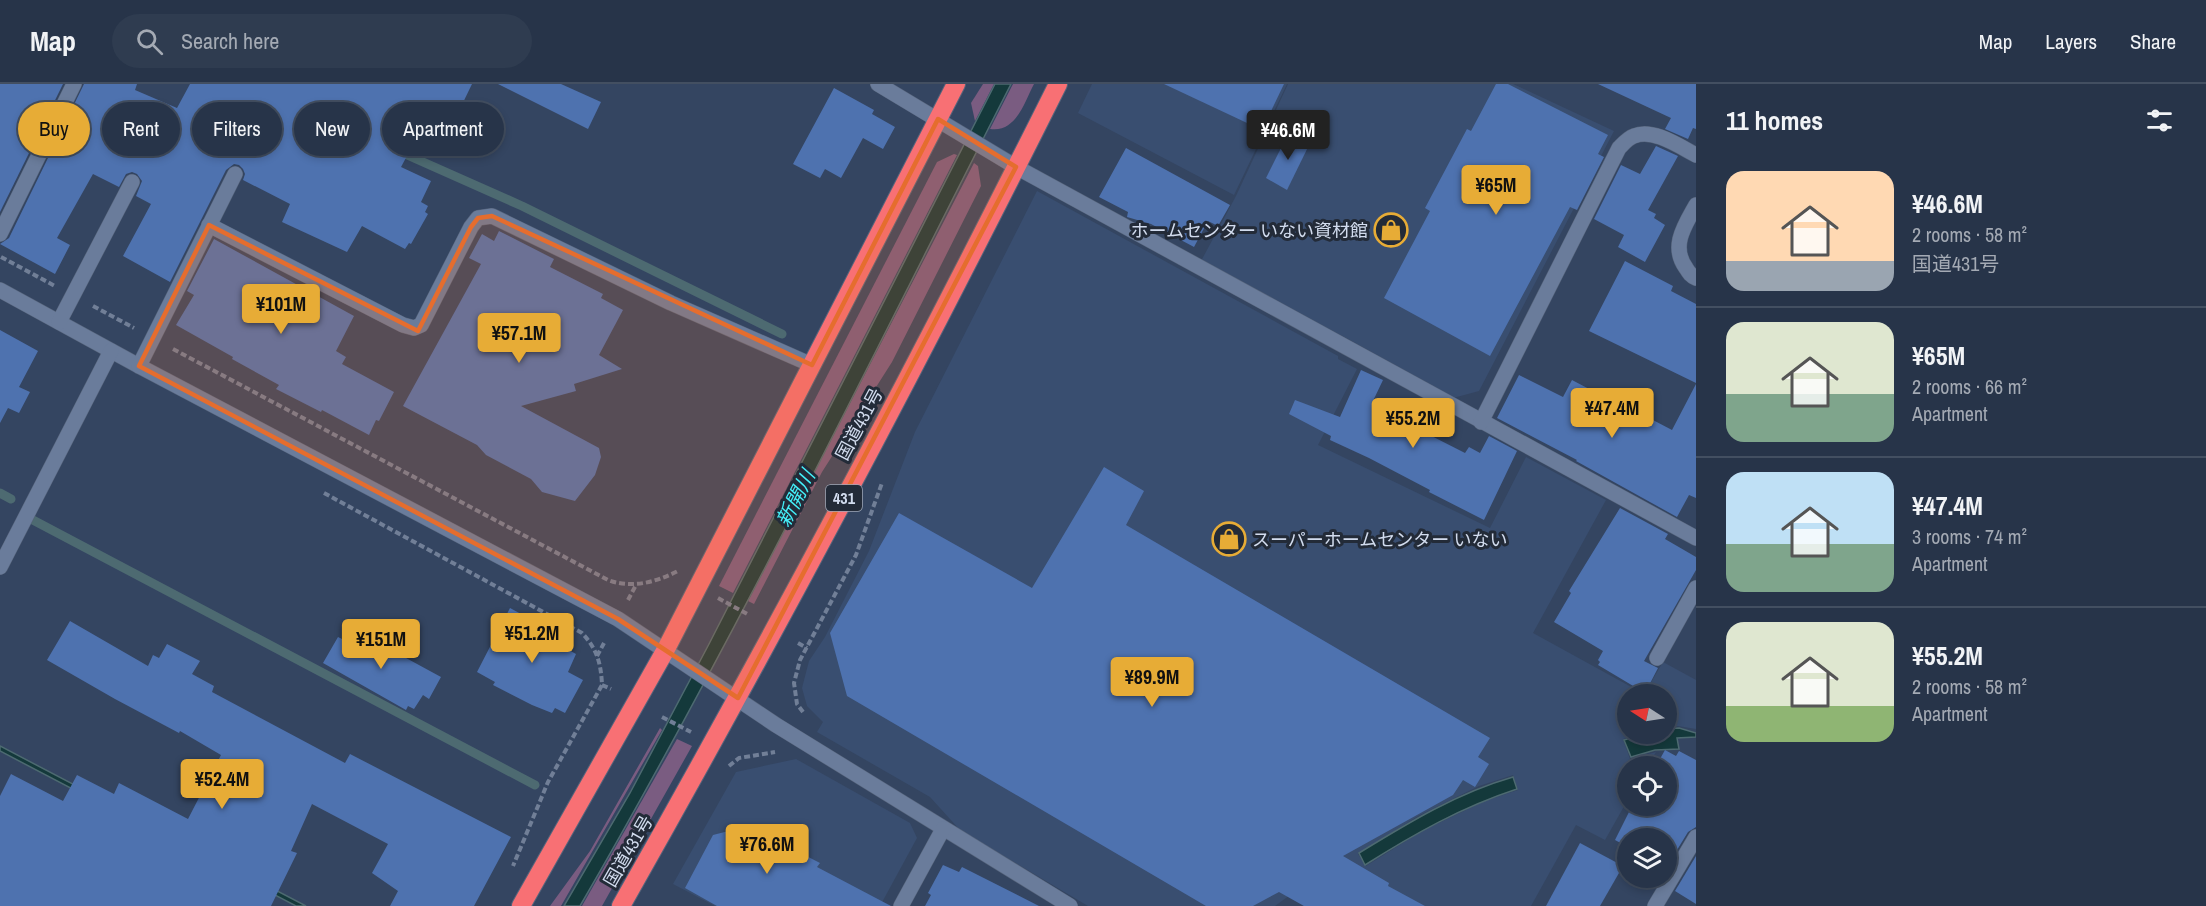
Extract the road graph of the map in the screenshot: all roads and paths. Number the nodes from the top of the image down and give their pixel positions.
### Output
1 (74, 84) edge
2 (878, 84) edge
3 (956, 84) edge
4 (1058, 84) edge
5 (942, 121) junction
6 (1696, 155) edge
7 (1013, 165) junction
8 (235, 174) dead end
9 (132, 182) dead end
10 (1696, 205) edge
11 (209, 225) junction
12 (0, 234) edge
13 (1696, 278) edge
14 (0, 290) edge
15 (58, 322) junction
16 (167, 346) dead end
17 (111, 351) junction
18 (812, 365) junction
19 (139, 366) junction
20 (1481, 422) junction
21 (883, 481) dead end
22 (320, 490) dead end
23 (1696, 538) edge
24 (0, 567) edge
25 (682, 568) dead end
26 (636, 585) junction
27 (1696, 588) edge
28 (712, 595) dead end
29 (628, 600) dead end
30 (749, 615) dead end
31 (604, 643) dead end
32 (798, 643) dead end
33 (807, 648) junction
34 (597, 656) junction
35 (672, 656) junction
36 (1657, 658) dead end
37 (602, 685) junction
38 (610, 689) dead end
39 (796, 695) junction
40 (738, 698) junction
41 (790, 704) dead end
42 (663, 717) dead end
43 (808, 720) dead end
44 (699, 736) dead end
45 (762, 748) dead end
46 (758, 754) junction
47 (784, 754) dead end
48 (728, 767) dead end
49 (943, 829) junction
50 (1696, 837) edge
51 (509, 875) dead end
52 (521, 906) edge
53 (621, 906) edge
54 (901, 906) edge
55 (1070, 906) edge
56 (1655, 906) edge

1 - 12 street
2 - 5 street
3 - 5 highway
4 - 7 highway, 国道431号 / 431
5 - 7 street
5 - 18 highway
6 - 20 street
7 - 20 street
7 - 40 highway, 国道431号 / 431
8 - 11 street
9 - 15 street
10 - 13 street
11 - 18 street
11 - 19 street
14 - 15 street
15 - 17 street
16 - 26 path
17 - 19 street
17 - 24 street
18 - 35 highway
19 - 35 street
20 - 23 street
21 - 33 path
22 - 34 path
25 - 26 path
26 - 29 path
27 - 36 street
28 - 30 path
31 - 34 path
32 - 33 path
33 - 39 path
34 - 37 path
35 - 40 street
35 - 52 highway
37 - 38 path
37 - 51 path
39 - 41 path
39 - 43 path
40 - 49 street
40 - 53 highway, 国道431号 / 431
42 - 44 path
45 - 46 path
46 - 47 path
46 - 48 path
49 - 54 street
49 - 55 street
50 - 56 street

